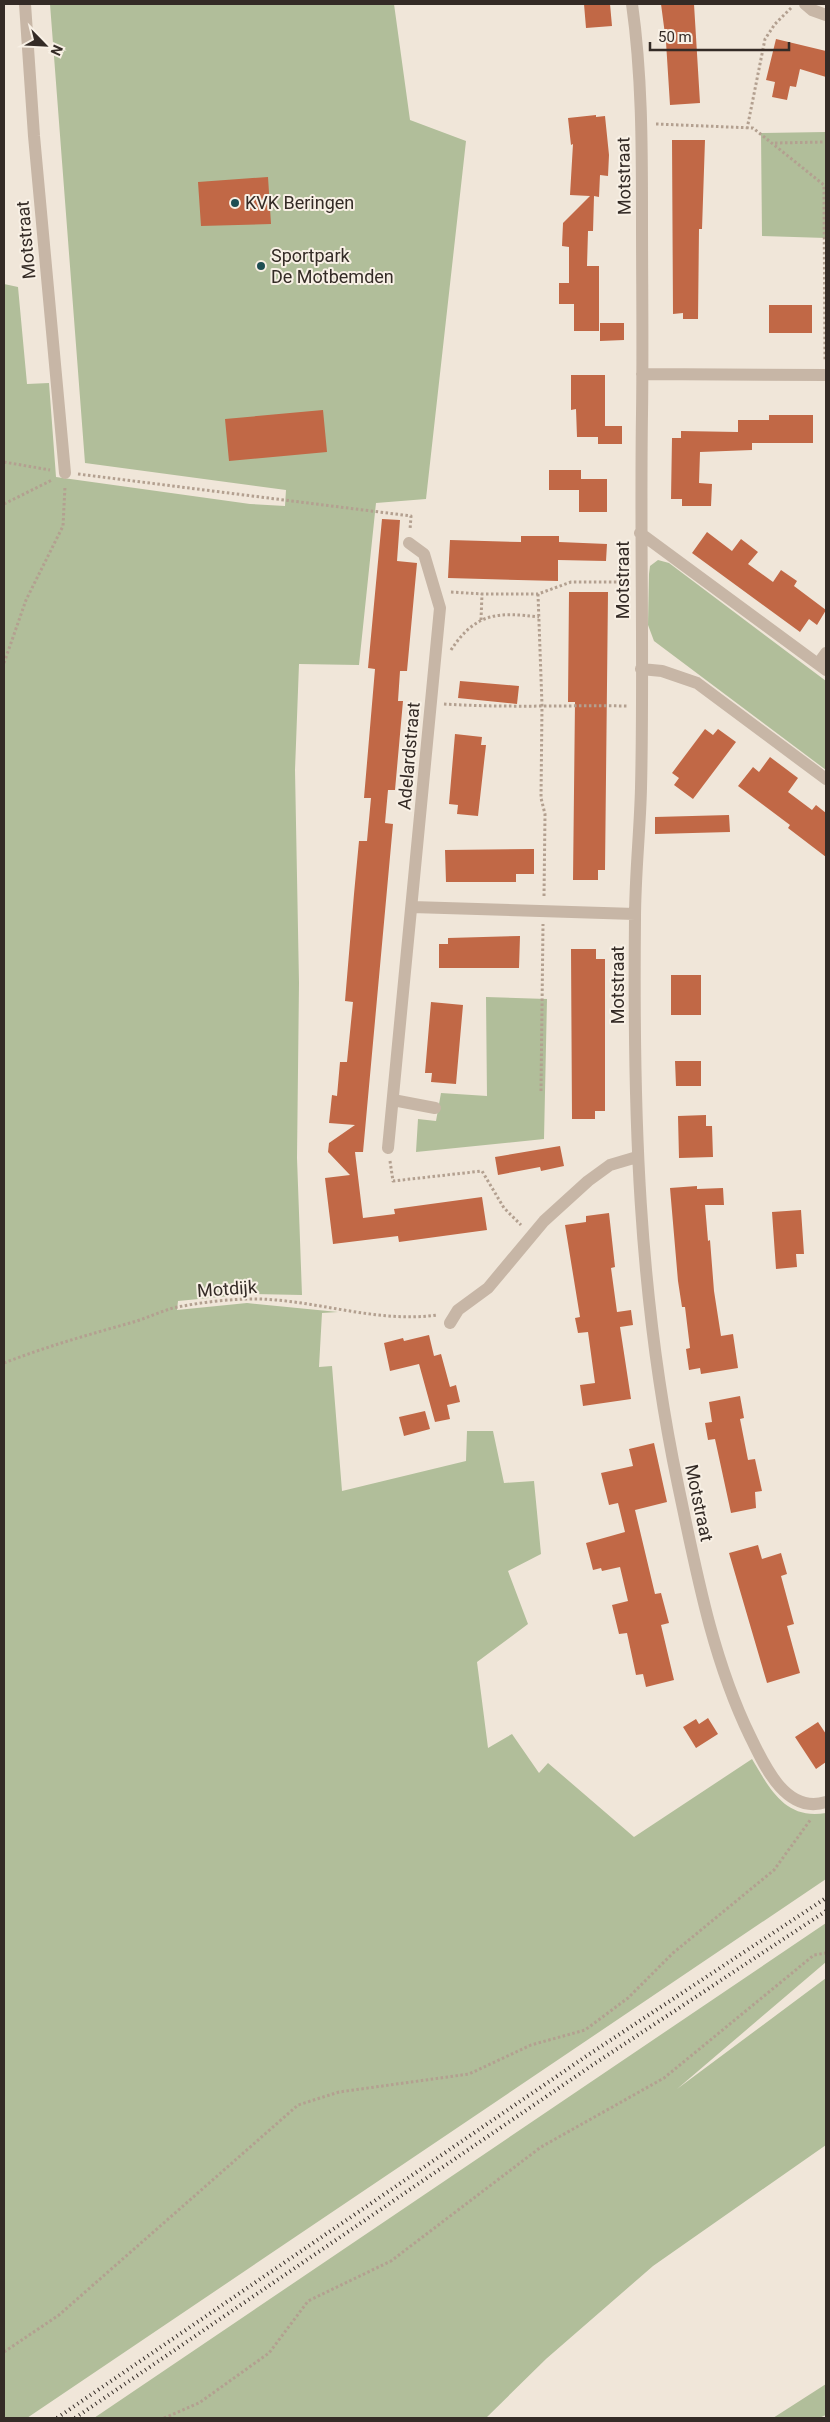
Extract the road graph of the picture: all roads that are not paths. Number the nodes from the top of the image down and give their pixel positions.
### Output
1 (25, 4) edge
2 (632, 4) edge
3 (805, 4) edge
4 (826, 15) edge
5 (642, 374) junction
6 (826, 375) edge
7 (66, 472) road end
8 (640, 533) junction
9 (409, 543) road end
10 (826, 653) edge
11 (822, 667) edge
12 (641, 669) junction
13 (826, 779) edge
14 (412, 907) junction
15 (635, 914) junction
16 (393, 1100) junction
17 (435, 1108) dead end
18 (388, 1148) road end
19 (637, 1157) junction
20 (450, 1323) dead end
21 (823, 1804) edge

1 - 7 street, Motstraat
2 - 5 street, Motstraat
3 - 4 street
5 - 6 street
5 - 8 street, Motstraat
8 - 11 street
8 - 12 street, Motstraat
9 - 14 street, Adelardstraat
10 - 11 street
12 - 13 street
12 - 15 street, Motstraat
14 - 15 street
14 - 16 street, Adelardstraat
15 - 19 street, Motstraat
16 - 17 street
16 - 18 street, Adelardstraat
19 - 20 street
19 - 21 street, Motstraat

